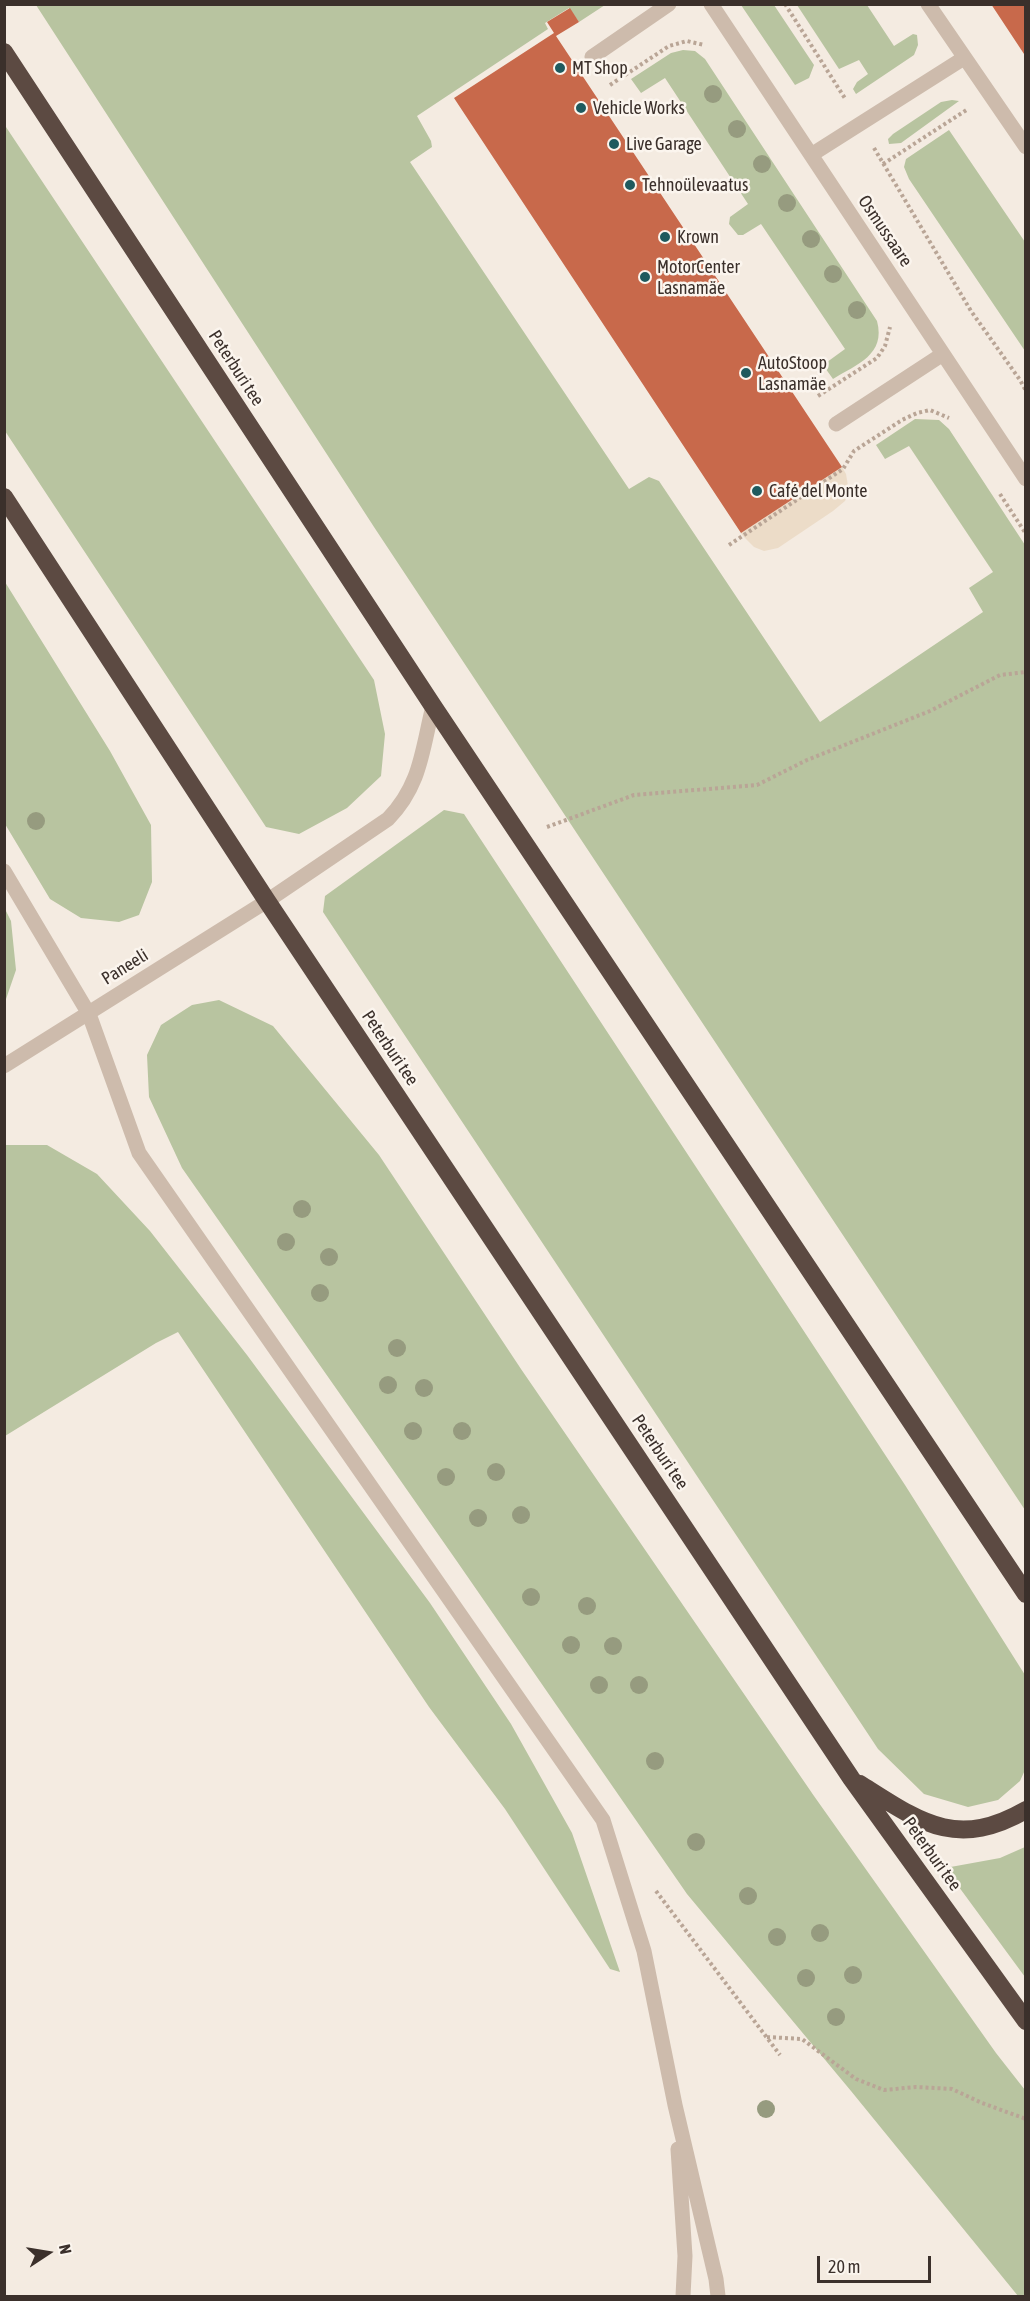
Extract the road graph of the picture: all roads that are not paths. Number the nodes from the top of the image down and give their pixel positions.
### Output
1 (669, 4) edge
2 (711, 4) edge
3 (928, 4) edge
4 (4, 52) edge
5 (592, 57) dead end
6 (964, 58) junction
7 (1026, 147) edge
8 (811, 154) junction
9 (943, 354) junction
10 (836, 424) dead end
11 (1026, 479) edge
12 (4, 497) edge
13 (433, 706) junction
14 (4, 871) edge
15 (267, 901) junction
16 (89, 1014) junction
17 (4, 1066) edge
18 (1026, 1594) edge
19 (851, 1778) junction
20 (1026, 1810) edge
21 (1026, 2021) edge
22 (675, 2104) junction
23 (683, 2296) edge
24 (718, 2296) edge

1 - 5 street
2 - 8 street, Osmussaare
3 - 6 street
4 - 13 highway, Peterburi tee
6 - 7 street
6 - 8 street
8 - 9 street, Osmussaare
9 - 10 street
9 - 11 street, Osmussaare
12 - 15 highway, Peterburi tee
13 - 15 street
13 - 18 highway, Peterburi tee
14 - 16 street
15 - 16 street, Paneeli
15 - 19 highway, Peterburi tee
16 - 17 street, Paneeli
16 - 22 street
19 - 20 highway
19 - 21 highway, Peterburi tee
22 - 23 street
22 - 24 street

